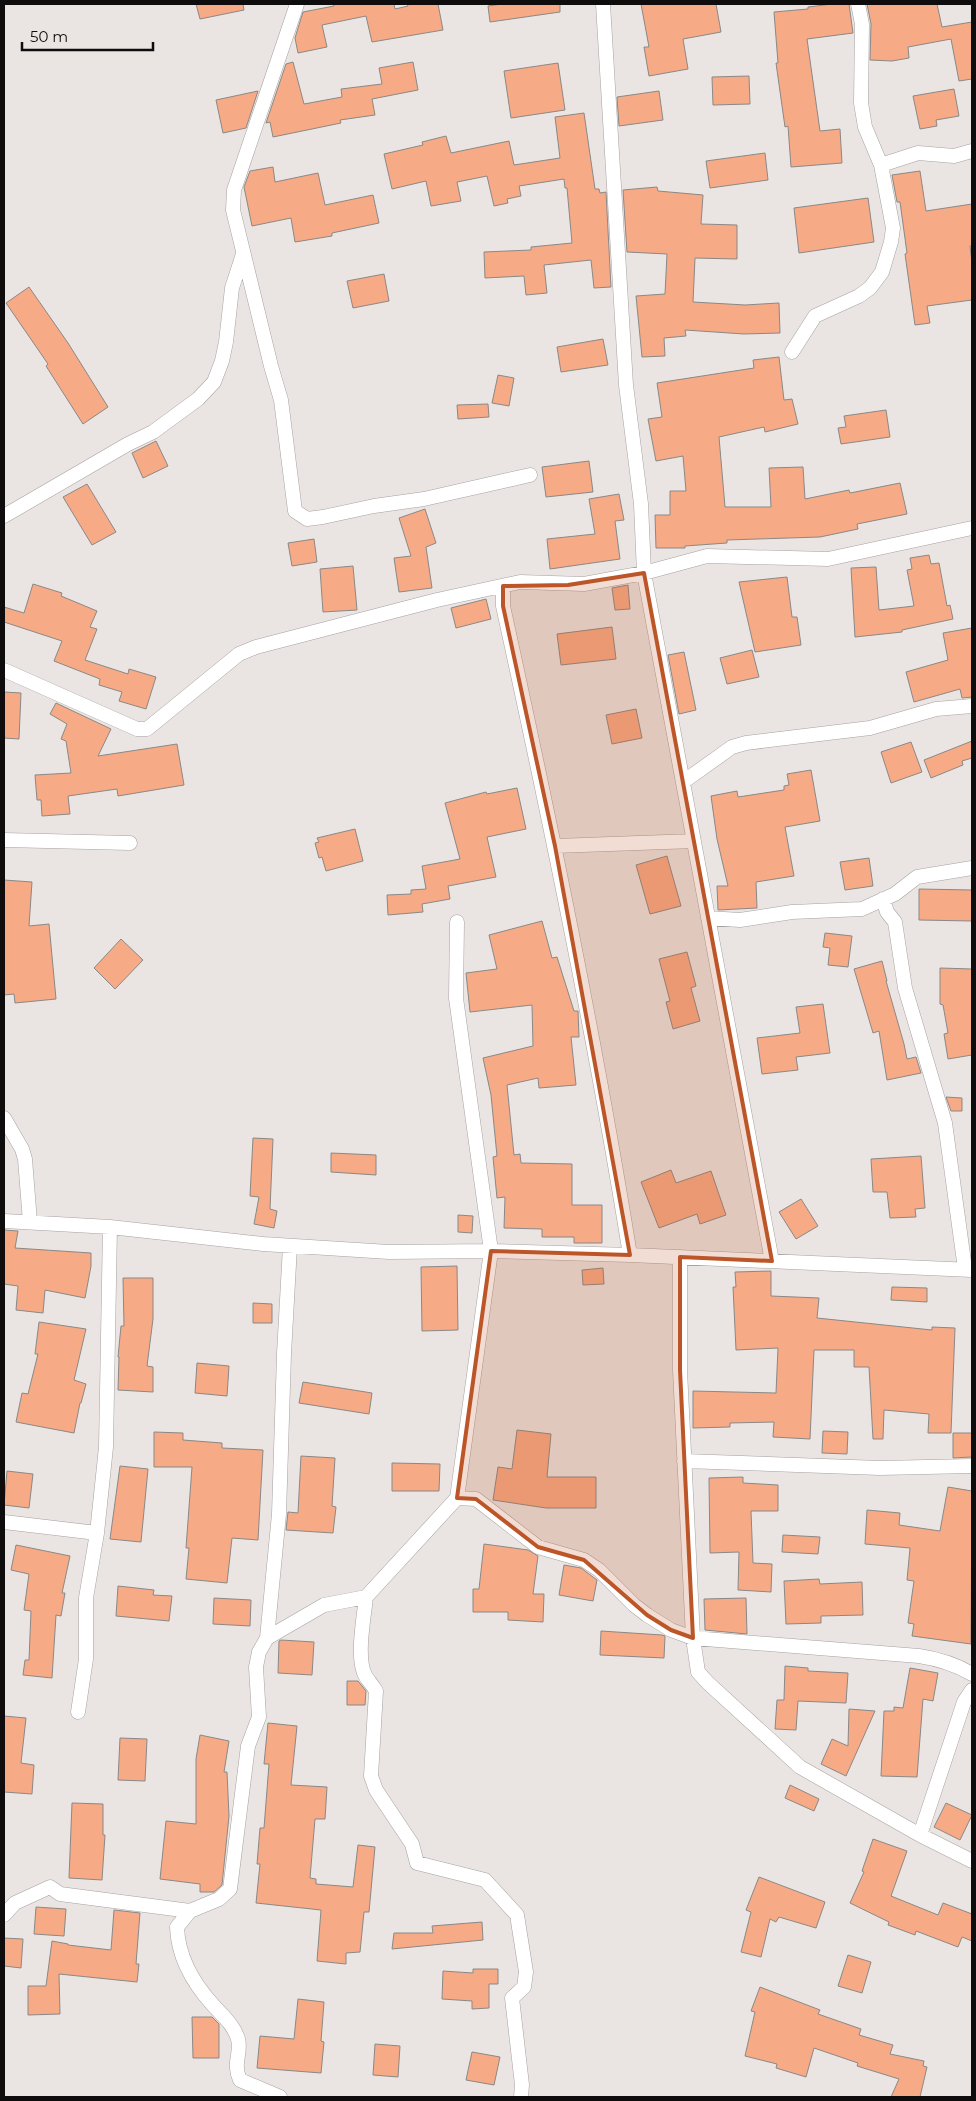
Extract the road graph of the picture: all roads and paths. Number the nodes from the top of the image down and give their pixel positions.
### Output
1 (297, 4) edge
2 (604, 4) edge
3 (858, 4) edge
4 (972, 151) edge
5 (881, 164) junction
6 (244, 253) junction
7 (792, 352) dead end
8 (530, 475) dead end
9 (4, 516) edge
10 (972, 528) edge
11 (644, 573) junction
12 (503, 586) junction
13 (4, 670) edge
14 (972, 706) edge
15 (683, 782) junction
16 (4, 840) edge
17 (694, 841) junction
18 (130, 843) dead end
19 (555, 846) junction
20 (972, 868) edge
21 (883, 899) junction
22 (708, 918) junction
23 (457, 922) dead end
24 (4, 1118) edge
25 (4, 1221) edge
26 (30, 1222) junction
27 (110, 1227) junction
28 (290, 1246) junction
29 (491, 1251) junction
30 (630, 1255) junction
31 (680, 1257) junction
32 (772, 1261) junction
33 (969, 1270) edge
34 (684, 1461) junction
35 (972, 1466) edge
36 (457, 1498) junction
37 (4, 1522) edge
38 (96, 1533) junction
39 (366, 1597) junction
40 (267, 1638) junction
41 (693, 1638) junction
42 (972, 1674) edge
43 (972, 1690) edge
44 (78, 1712) dead end
45 (920, 1835) junction
46 (972, 1861) edge
47 (190, 1911) junction
48 (4, 1915) edge
49 (280, 2097) edge
50 (521, 2097) edge

1 - 6 street
2 - 11 street
3 - 5 street
4 - 5 street
5 - 7 street
6 - 8 street
6 - 9 street
10 - 11 street
11 - 12 street
11 - 15 street
12 - 13 street
12 - 19 street
14 - 15 street
15 - 17 street
16 - 18 street
17 - 19 street
17 - 22 street
19 - 30 street
20 - 21 street
21 - 22 street
21 - 33 street
22 - 32 street
23 - 29 street
24 - 26 street
25 - 26 street
26 - 27 street
27 - 28 street
27 - 38 street
28 - 29 street
28 - 40 street
29 - 30 street
29 - 36 street
30 - 31 street
31 - 32 street
31 - 34 street
32 - 33 street
34 - 35 street
34 - 41 street
36 - 39 street
36 - 41 street
37 - 38 street
38 - 44 street
39 - 40 street
39 - 50 street
40 - 47 street
41 - 42 street
41 - 45 street
43 - 45 street
45 - 46 street
47 - 48 street
47 - 49 street

